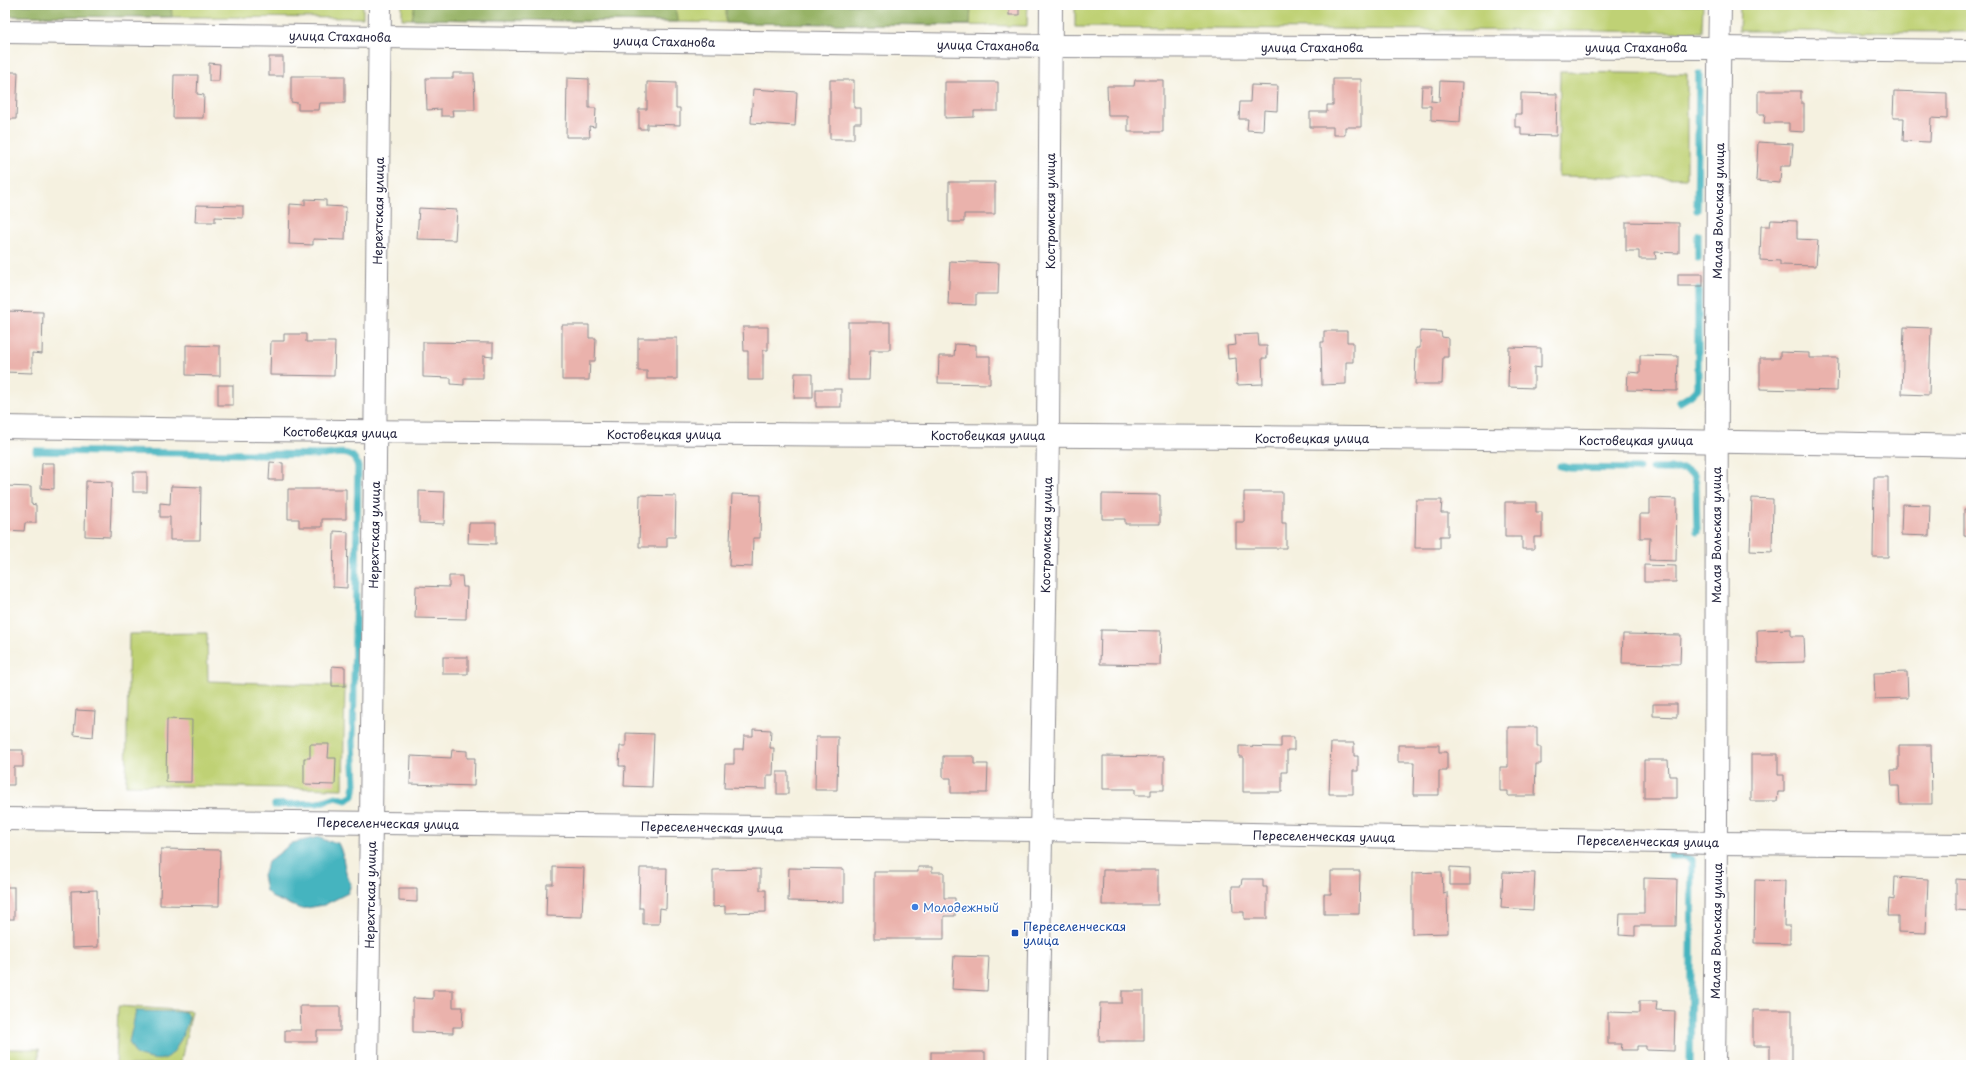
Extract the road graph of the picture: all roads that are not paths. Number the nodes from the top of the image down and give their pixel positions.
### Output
1 (380, 5) edge
2 (1051, 5) edge
3 (1720, 5) edge
4 (5, 32) edge
5 (379, 37) junction
6 (1051, 46) junction
7 (1720, 48) junction
8 (1971, 51) edge
9 (5, 427) edge
10 (375, 432) junction
11 (1048, 436) junction
12 (1716, 441) junction
13 (1971, 446) edge
14 (5, 819) edge
15 (371, 823) junction
16 (1040, 830) junction
17 (1717, 843) junction
18 (1971, 845) edge
19 (367, 1065) edge
20 (1037, 1065) edge
21 (1714, 1065) edge

1 - 5 street, Нерехтская улица
2 - 6 street, Костромская улица
3 - 7 street, Малая Вольская улица
4 - 5 street, улица Стаханова
5 - 6 street, улица Стаханова
5 - 10 street, Нерехтская улица
6 - 7 street, улица Стаханова
6 - 11 street, Костромская улица
7 - 8 street, улица Стаханова
7 - 12 street, Малая Вольская улица
9 - 10 street, Костовецкая улица
10 - 11 street, Костовецкая улица
10 - 15 street, Нерехтская улица
11 - 12 street, Костовецкая улица
11 - 16 street, Костромская улица
12 - 13 street, Костовецкая улица
12 - 17 street, Малая Вольская улица
14 - 15 street, Переселенческая улица
15 - 16 street, Переселенческая улица
15 - 19 street, Нерехтская улица
16 - 17 street, Переселенческая улица
16 - 20 street, Костромская улица
17 - 18 street, Переселенческая улица
17 - 21 street, Малая Вольская улица

